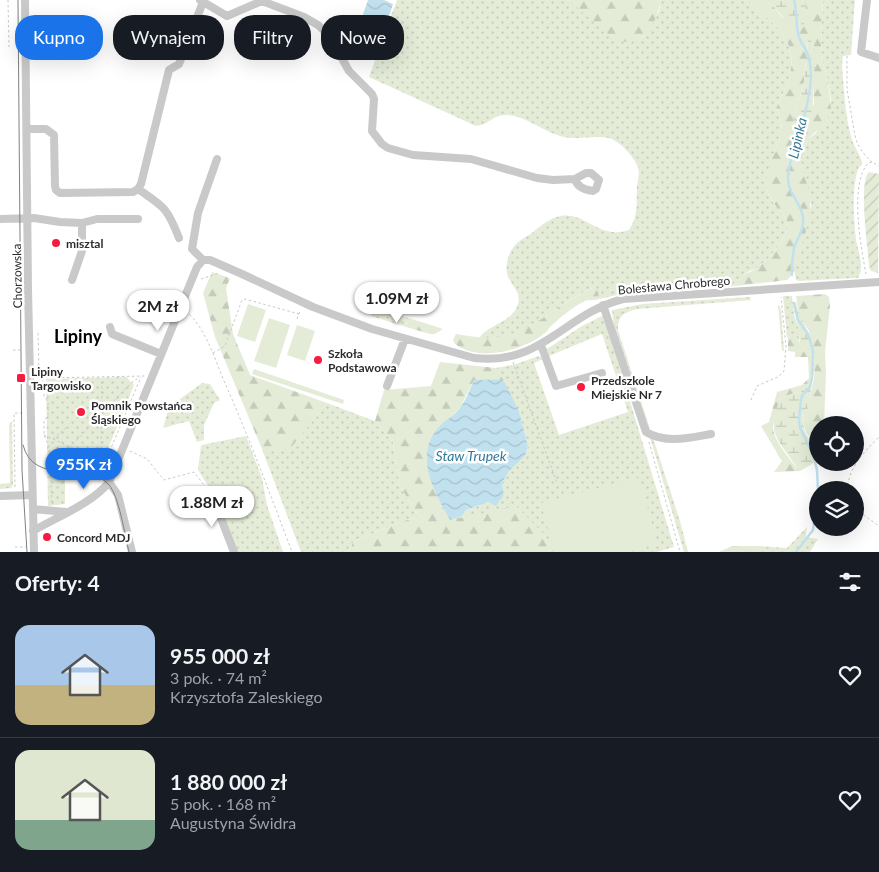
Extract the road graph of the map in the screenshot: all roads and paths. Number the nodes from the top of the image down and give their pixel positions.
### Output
1 (8, 0) edge
2 (25, 0) edge
3 (263, 0) edge
4 (867, 0) edge
5 (201, 1) edge
6 (9, 47) dead end
7 (847, 56) dead end
8 (879, 58) edge
9 (27, 130) junction
10 (217, 159) dead end
11 (872, 162) junction
12 (879, 166) edge
13 (575, 179) dead end
14 (138, 190) junction
15 (0, 219) edge
16 (28, 219) junction
17 (138, 219) dead end
18 (60, 222) junction
19 (82, 223) junction
20 (60, 231) dead end
21 (179, 238) dead end
22 (203, 260) junction
23 (220, 273) dead end
24 (72, 280) dead end
25 (198, 280) dead end
26 (869, 282) junction
27 (879, 282) edge
28 (780, 288) junction
29 (603, 305) junction
30 (181, 306) junction
31 (301, 308) dead end
32 (299, 314) junction
33 (298, 319) dead end
34 (110, 327) dead end
35 (405, 339) junction
36 (541, 345) junction
37 (161, 354) junction
38 (213, 354) junction
39 (512, 360) junction
40 (520, 361) dead end
41 (39, 371) dead end
42 (602, 373) dead end
43 (141, 376) junction
44 (147, 376) dead end
45 (43, 378) junction
46 (102, 378) junction
47 (387, 386) dead end
48 (751, 400) dead end
49 (14, 413) dead end
50 (101, 414) junction
51 (67, 427) dead end
52 (646, 432) junction
53 (711, 434) dead end
54 (44, 436) junction
55 (879, 437) edge
56 (52, 440) junction
57 (70, 448) junction
58 (123, 448) junction
59 (101, 461) junction
60 (104, 463) junction
61 (51, 467) junction
62 (98, 479) dead end
63 (848, 481) edge
64 (109, 482) junction
65 (557, 483) dead end
66 (11, 490) dead end
67 (32, 495) junction
68 (0, 496) edge
69 (212, 496) joint
70 (52, 508) dead end
71 (33, 509) junction
72 (66, 512) junction
73 (864, 515) edge
74 (879, 526) edge
75 (33, 530) junction
76 (34, 552) edge
77 (132, 552) edge
78 (234, 552) edge
79 (292, 552) edge
80 (680, 552) edge

1 - 6 path
2 - 9 street, Chorzowska
3 - 5 street
3 - 13 street
4 - 8 street
5 - 14 street
7 - 11 path
9 - 14 street
9 - 16 street, Chorzowska
10 - 22 street
11 - 12 path
11 - 26 path
14 - 21 street
15 - 16 street
16 - 18 street
16 - 67 street, Chorzowska
17 - 19 street
18 - 19 street
18 - 20 street
19 - 24 street
22 - 30 street
22 - 35 street, Bolesława Chrobrego
23 - 25 path
26 - 27 street, Bolesława Chrobrego
26 - 28 street, Bolesława Chrobrego
28 - 29 street, Bolesława Chrobrego
28 - 48 path
29 - 36 street, Bolesława Chrobrego
29 - 52 street
30 - 37 street
30 - 38 path
31 - 32 path
32 - 33 path
32 - 38 path
34 - 37 street
35 - 39 street, Bolesława Chrobrego
35 - 47 street
36 - 39 street, Bolesława Chrobrego
36 - 42 street
37 - 58 street
38 - 79 path
39 - 40 path
39 - 65 path
41 - 45 path
43 - 44 path
43 - 46 path
43 - 50 path
43 - 60 path
45 - 46 path
45 - 54 path
46 - 50 path
49 - 66 path
50 - 57 path
50 - 59 path
51 - 56 path
52 - 53 street
52 - 80 path
54 - 56 path
54 - 61 path
55 - 63 path
56 - 57 path
57 - 59 path
57 - 61 path
58 - 64 street
58 - 69 path
59 - 60 path
60 - 62 path
61 - 70 path
64 - 72 street
64 - 77 street
67 - 68 street
67 - 71 street, Chorzowska
69 - 78 street
71 - 72 street
71 - 75 street, Chorzowska
72 - 75 street
73 - 74 path
75 - 76 street, Chorzowska

